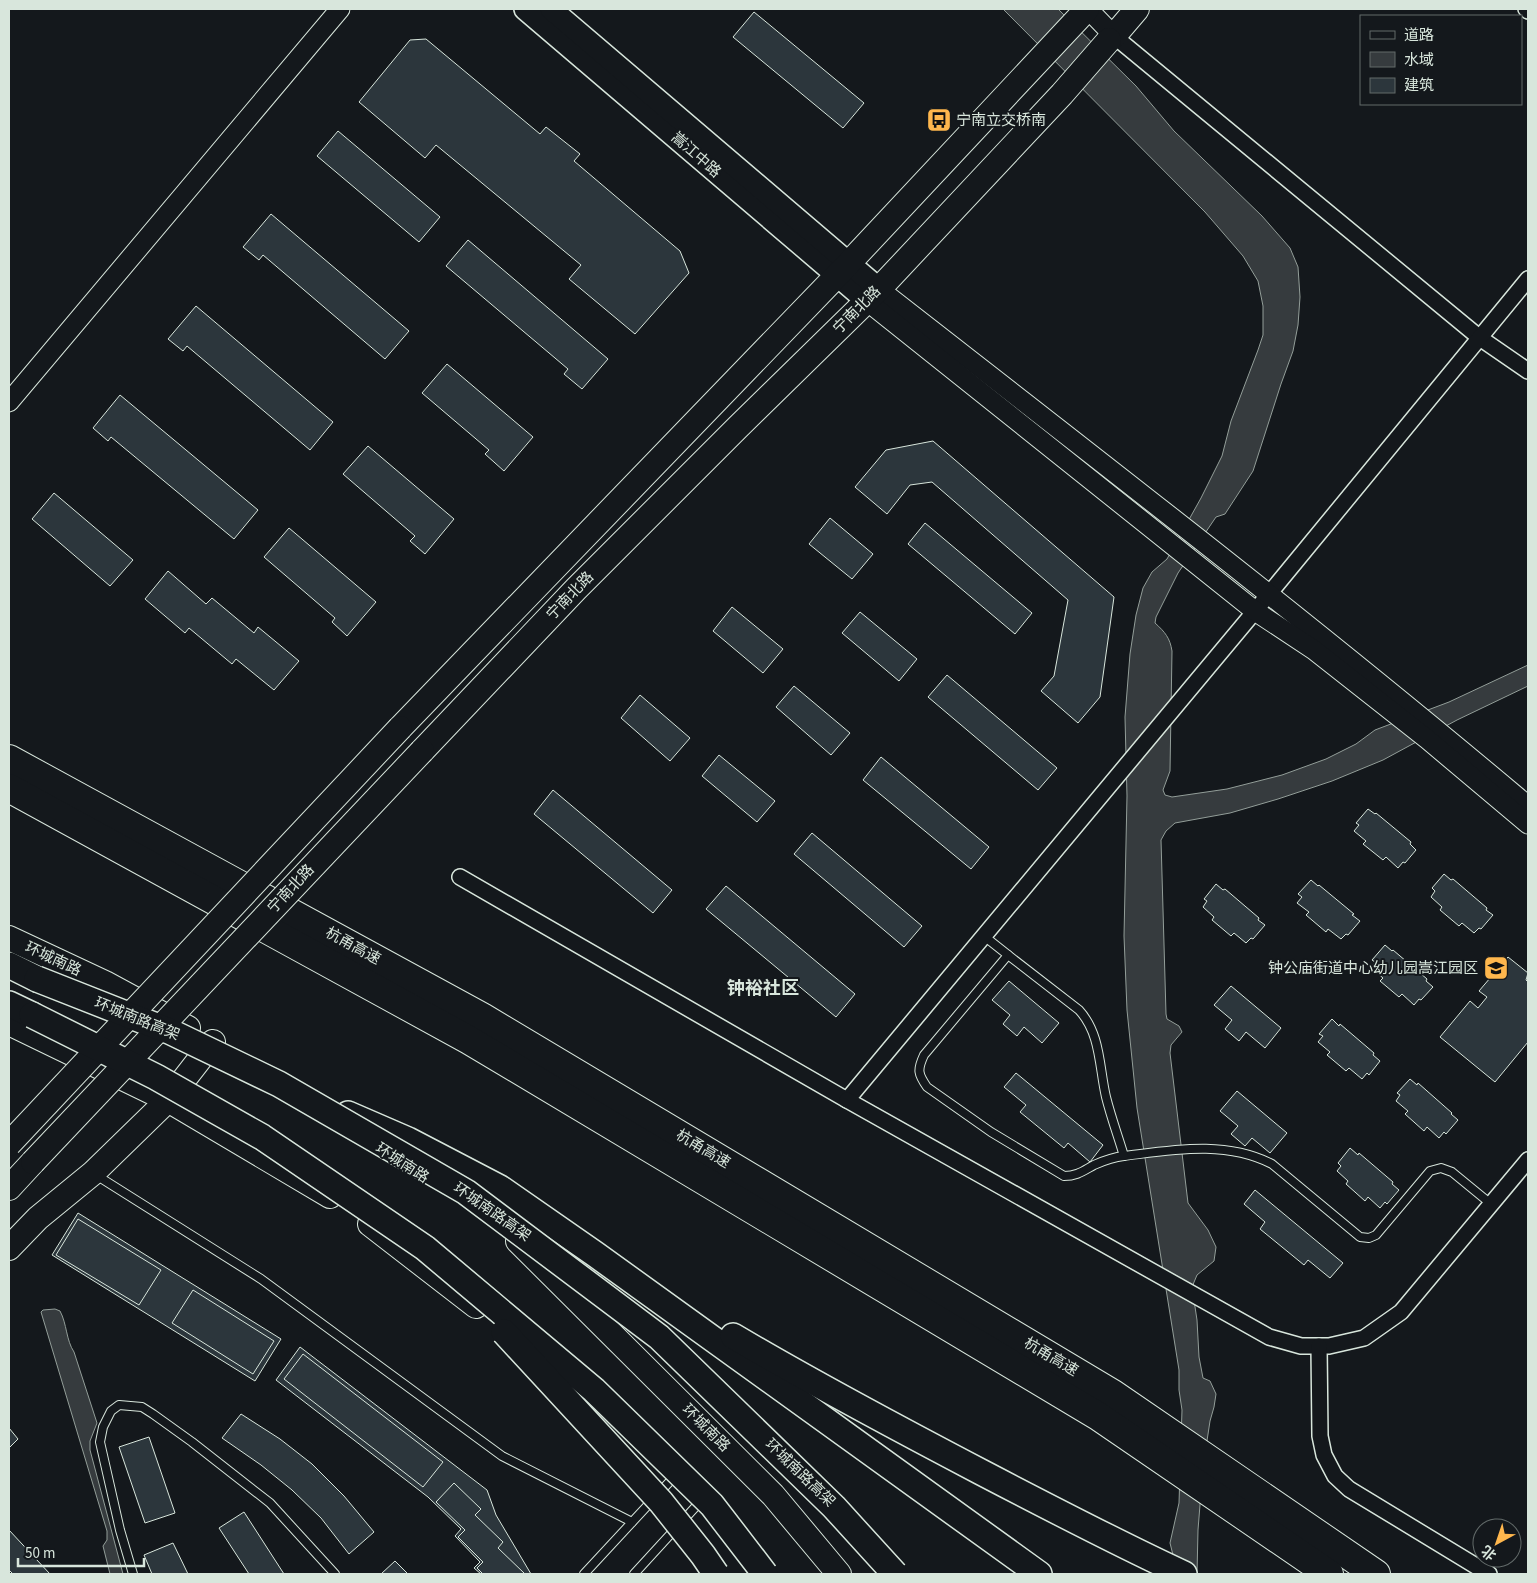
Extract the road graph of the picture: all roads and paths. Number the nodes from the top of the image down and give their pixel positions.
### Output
1 (340, 9) edge
2 (525, 9) edge
3 (551, 9) edge
4 (1138, 9) edge
5 (1087, 10) edge
6 (1111, 38) junction
7 (843, 269) junction
8 (1528, 279) edge
9 (873, 295) junction
10 (1480, 338) junction
11 (1528, 371) edge
12 (9, 402) edge
13 (1268, 595) junction
14 (1255, 612) junction
15 (9, 759) edge
16 (9, 788) edge
17 (1528, 806) edge
18 (1528, 824) edge
19 (460, 877) dead end
20 (984, 936) junction
21 (9, 938) edge
22 (1008, 955) junction
23 (9, 965) edge
24 (9, 1004) edge
25 (9, 1023) edge
26 (213, 1042) junction
27 (279, 1084) junction
28 (168, 1100) junction
29 (847, 1100) junction
30 (9, 1144) edge
31 (1124, 1156) junction
32 (1528, 1160) edge
33 (92, 1173) junction
34 (9, 1188) edge
35 (1491, 1204) junction
36 (9, 1248) edge
37 (426, 1248) junction
38 (595, 1254) junction
39 (1319, 1346) junction
40 (673, 1478) junction
41 (699, 1503) junction
42 (632, 1522) junction
43 (133, 1574) edge
44 (335, 1574) edge
45 (584, 1574) edge
46 (634, 1574) edge
47 (716, 1574) edge
48 (765, 1574) edge
49 (773, 1574) edge
50 (839, 1574) edge
51 (895, 1574) edge
52 (1039, 1574) edge
53 (1184, 1574) edge
54 (1329, 1574) edge
55 (1376, 1574) edge
56 (1489, 1574) edge

1 - 12 street
2 - 7 main road, 嵩江中路
3 - 7 main road, 嵩江中路
4 - 6 main road, 宁南北路
5 - 6 street
5 - 7 main road, 宁南北路
6 - 9 main road, 宁南北路
6 - 10 street
7 - 9 main road, 嵩江中路
7 - 30 main road, 宁南北路, bridge
8 - 10 street
9 - 13 street
9 - 14 street
9 - 34 main road, 宁南北路, bridge
10 - 11 street
10 - 13 street
13 - 14 street
13 - 17 street
14 - 18 street
14 - 20 street
15 - 55 highway, 杭甬高速
16 - 54 highway, 杭甬高速
19 - 29 street
20 - 22 lane
20 - 29 street
21 - 26 main road, 环城南路
22 - 31 lane
22 - 31 lane
23 - 27 highway, 环城南路高架, bridge
24 - 37 highway, bridge
25 - 28 main road
26 - 28 main road
26 - 50 main road, 环城南路
27 - 38 highway, bridge
27 - 51 highway, 环城南路高架, bridge
28 - 33 main road
28 - 40 main road
29 - 39 street
31 - 35 lane
32 - 35 street
33 - 36 main road
33 - 42 lane
35 - 39 street
37 - 47 highway, bridge
37 - 48 highway, bridge
38 - 52 highway
38 - 53 highway
39 - 56 street
40 - 41 main road
40 - 42 lane
41 - 46 lane
41 - 49 main road
42 - 45 lane
43 - 44 lane

